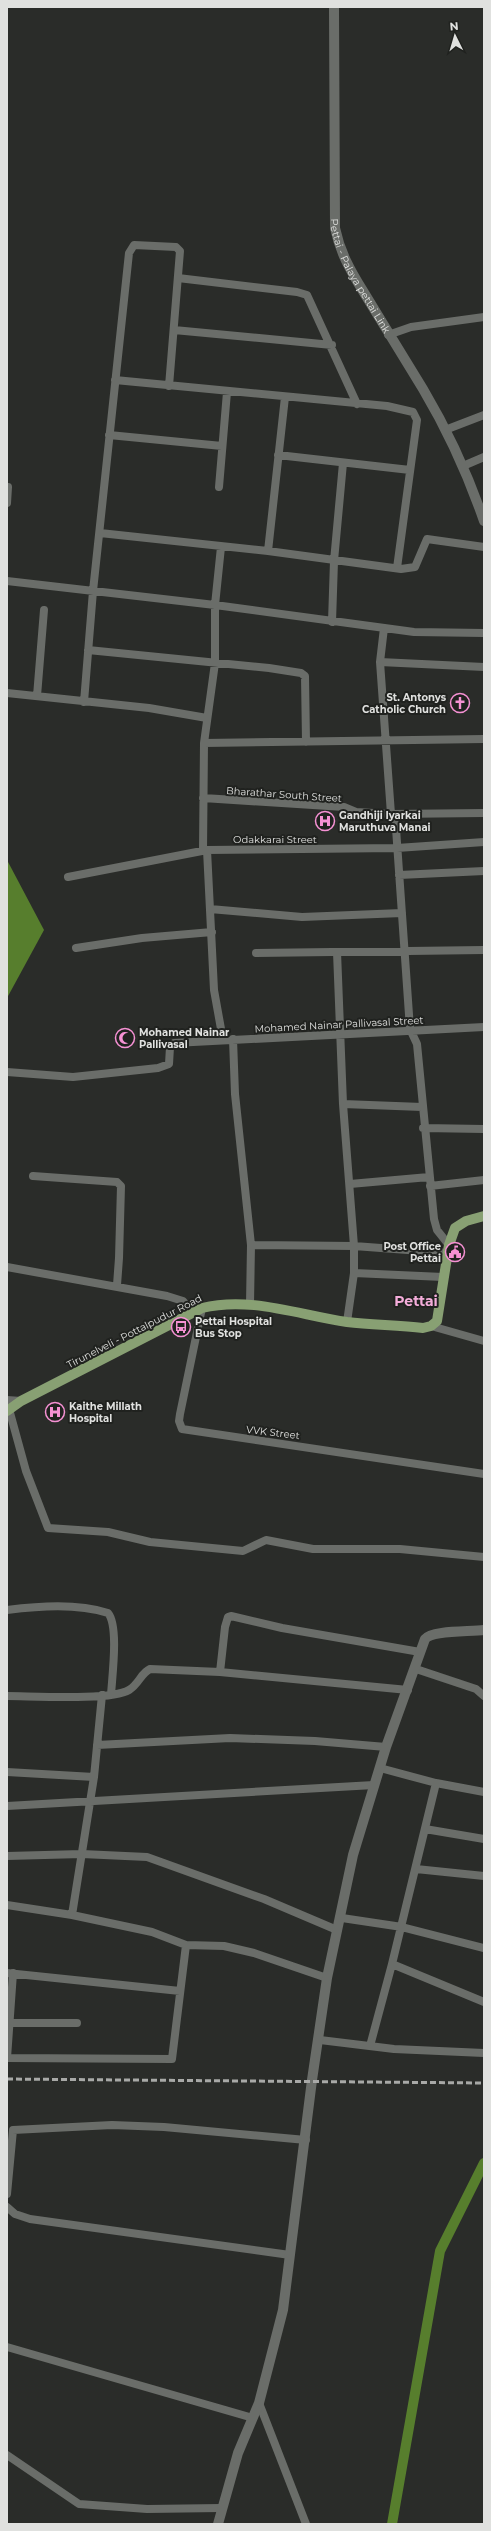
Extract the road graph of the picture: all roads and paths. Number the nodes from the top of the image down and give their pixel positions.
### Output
1 (334, 7) edge
2 (178, 278) junction
3 (484, 317) edge
4 (174, 330) junction
5 (388, 335) junction
6 (332, 345) junction
7 (115, 380) junction
8 (169, 386) junction
9 (227, 392) junction
10 (285, 397) junction
11 (357, 404) junction
12 (484, 415) edge
13 (445, 430) junction
14 (109, 434) junction
15 (222, 446) junction
16 (278, 455) junction
17 (484, 457) edge
18 (343, 463) junction
19 (463, 466) junction
20 (410, 470) junction
21 (8, 487) dead end
22 (219, 487) dead end
23 (7, 504) edge
24 (484, 521) edge
25 (100, 533) junction
26 (221, 547) junction
27 (484, 547) edge
28 (268, 551) junction
29 (334, 561) junction
30 (396, 568) junction
31 (7, 581) edge
32 (93, 591) junction
33 (215, 605) junction
34 (44, 610) dead end
35 (332, 622) junction
36 (384, 628) junction
37 (484, 633) edge
38 (88, 650) junction
39 (380, 662) junction
40 (215, 663) junction
41 (484, 667) edge
42 (7, 693) edge
43 (37, 696) junction
44 (84, 702) junction
45 (207, 718) junction
46 (484, 739) edge
47 (306, 742) junction
48 (386, 742) junction
49 (204, 743) junction
50 (203, 798) junction
51 (484, 813) edge
52 (393, 814) junction
53 (484, 842) edge
54 (397, 848) junction
55 (205, 851) junction
56 (484, 871) edge
57 (399, 875) junction
58 (68, 877) dead end
59 (210, 909) junction
60 (402, 913) junction
61 (212, 932) junction
62 (76, 948) dead end
63 (404, 950) junction
64 (484, 950) edge
65 (337, 952) junction
66 (256, 953) dead end
67 (484, 1027) edge
68 (410, 1029) junction
69 (341, 1035) junction
70 (233, 1039) junction
71 (223, 1040) junction
72 (7, 1072) edge
73 (343, 1104) junction
74 (422, 1107) junction
75 (423, 1128) junction
76 (484, 1129) edge
77 (33, 1176) dead end
78 (484, 1180) edge
79 (430, 1182) junction
80 (350, 1184) junction
81 (484, 1216) edge
82 (251, 1245) junction
83 (354, 1246) junction
84 (448, 1249) junction
85 (7, 1267) edge
86 (354, 1273) junction
87 (443, 1277) junction
88 (116, 1285) junction
89 (250, 1304) junction
90 (197, 1310) junction
91 (347, 1322) junction
92 (431, 1326) junction
93 (484, 1341) edge
94 (8, 1407) edge
95 (484, 1474) edge
96 (484, 1557) edge
97 (7, 1610) edge
98 (484, 1630) edge
99 (420, 1652) junction
100 (416, 1669) junction
101 (220, 1672) junction
102 (408, 1690) junction
103 (102, 1695) junction
104 (111, 1695) junction
105 (7, 1696) edge
106 (484, 1696) edge
107 (97, 1745) junction
108 (386, 1747) junction
109 (380, 1768) junction
110 (7, 1772) edge
111 (94, 1777) junction
112 (436, 1783) junction
113 (374, 1785) junction
114 (484, 1792) edge
115 (90, 1801) junction
116 (7, 1806) edge
117 (425, 1829) junction
118 (484, 1839) edge
119 (82, 1854) junction
120 (7, 1856) edge
121 (416, 1869) junction
122 (484, 1876) edge
123 (7, 1905) edge
124 (72, 1915) junction
125 (342, 1918) junction
126 (402, 1927) junction
127 (337, 1930) junction
128 (186, 1945) junction
129 (484, 1948) edge
130 (392, 1964) junction
131 (10, 1973) edge
132 (327, 1978) junction
133 (180, 1991) junction
134 (484, 2002) edge
135 (9, 2023) junction
136 (77, 2023) dead end
137 (320, 2040) junction
138 (370, 2046) junction
139 (484, 2054) edge
140 (7, 2058) edge
141 (306, 2140) junction
142 (7, 2194) edge
143 (7, 2207) edge
144 (290, 2255) junction
145 (7, 2347) edge
146 (259, 2403) junction
147 (253, 2418) junction
148 (7, 2455) edge
149 (221, 2508) junction
150 (218, 2524) edge
151 (306, 2524) edge

1 - 5 street, Pettai - Palaya pettai Link
2 - 4 street
2 - 6 street
2 - 7 street
3 - 5 street
4 - 6 street
4 - 8 street
5 - 13 street, Pettai - Palaya pettai Link
6 - 11 street
7 - 8 street
7 - 14 street
8 - 9 street
9 - 10 street
9 - 15 street
10 - 11 street
10 - 16 street
11 - 20 street
12 - 13 street
13 - 19 street, Pettai - Palaya pettai Link
14 - 15 street
14 - 25 street
15 - 22 street
16 - 18 street
16 - 28 street
17 - 19 street
18 - 20 street
18 - 29 street
19 - 24 street, Pettai - Palaya pettai Link
20 - 30 street
21 - 23 street
25 - 26 street
25 - 32 street
26 - 28 street
26 - 33 street
27 - 30 street
28 - 29 street
29 - 30 street
29 - 35 street
31 - 32 street
32 - 33 street
32 - 38 street
33 - 35 street
33 - 40 street
34 - 43 street
35 - 36 street
36 - 37 street
36 - 39 street
38 - 40 street
38 - 44 street
39 - 41 street
39 - 48 street
40 - 45 street
40 - 47 street
42 - 43 street
43 - 44 street
44 - 45 street
45 - 49 street
46 - 48 street
47 - 48 street
47 - 49 street
48 - 52 street
49 - 50 street
50 - 52 street, Bharathar South Street
50 - 55 street
51 - 52 street, Bharathar South Street
52 - 54 street
53 - 54 street, Odakkarai Street
54 - 55 street, Odakkarai Street
54 - 57 street
55 - 58 street, Odakkarai Street
55 - 59 street
56 - 57 street
57 - 60 street
59 - 60 street
59 - 61 street
60 - 63 street
61 - 62 street
61 - 71 street
63 - 64 street
63 - 65 street
63 - 68 street
65 - 66 street
65 - 69 street
67 - 68 street, Mohamed Nainar Pallivasal Street
68 - 69 street, Mohamed Nainar Pallivasal Street
68 - 74 street
69 - 70 street, Mohamed Nainar Pallivasal Street
69 - 73 street
70 - 71 street, Mohamed Nainar Pallivasal Street
70 - 82 street
71 - 72 street, Mohamed Nainar Pallivasal Street
73 - 74 street
73 - 80 street
74 - 75 street
75 - 76 street
75 - 79 street
77 - 88 street
78 - 79 street
79 - 80 street
79 - 84 street
80 - 83 street
81 - 84 main road
82 - 83 street
82 - 89 street
83 - 84 street
83 - 86 street
84 - 87 main road
85 - 88 street
86 - 87 street
86 - 91 street
87 - 92 main road
88 - 90 street
89 - 90 main road, Tirunelveli - Pottalpudur Road
89 - 91 main road, Tirunelveli - Pottalpudur Road
90 - 94 main road, Tirunelveli - Pottalpudur Road
90 - 95 street, VVK Street
91 - 92 main road, Tirunelveli - Pottalpudur Road
92 - 93 street
94 - 96 street
97 - 104 street
98 - 99 street
99 - 100 street
99 - 101 street
100 - 102 street
100 - 106 street
101 - 102 street
101 - 104 street
102 - 108 street
103 - 104 street
103 - 105 street
103 - 107 street
107 - 108 street
107 - 111 street
108 - 109 street
109 - 112 street
109 - 113 street
110 - 111 street
111 - 115 street
112 - 114 street
112 - 117 street
113 - 115 street
113 - 125 street
115 - 116 street
115 - 119 street
117 - 118 street
117 - 121 street
119 - 120 street
119 - 124 street
119 - 127 street
121 - 122 street
121 - 126 street
123 - 124 street
124 - 128 street
125 - 126 street
125 - 127 street
126 - 129 street
126 - 130 street
127 - 132 street
128 - 132 street
128 - 133 street
130 - 134 street
130 - 138 street
131 - 133 street
131 - 135 street
132 - 137 street
133 - 140 street
135 - 136 street
135 - 140 street
137 - 138 street
137 - 141 street
138 - 139 street
141 - 142 street
141 - 144 street
143 - 144 street
144 - 146 street
145 - 147 street
146 - 147 street
146 - 151 street
147 - 149 street
148 - 149 street
149 - 150 street

